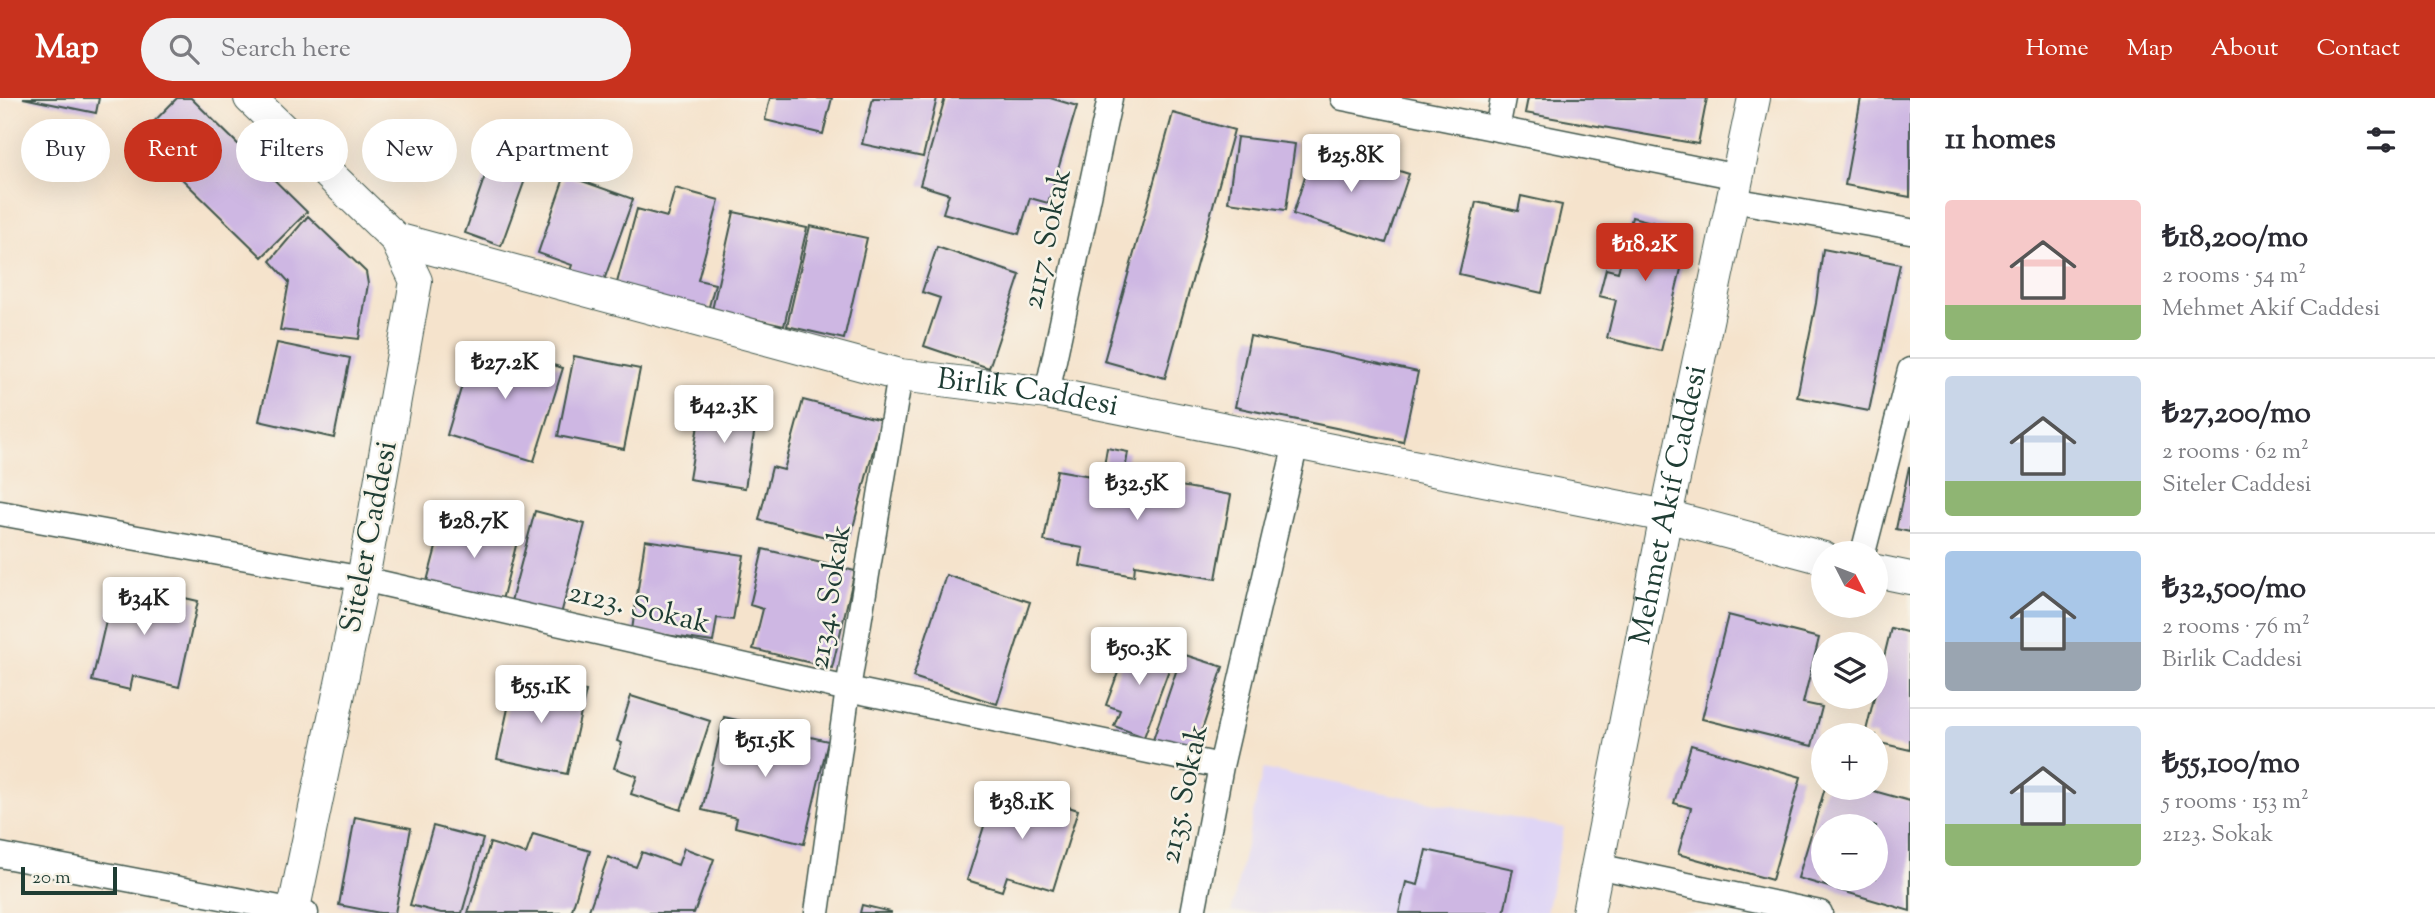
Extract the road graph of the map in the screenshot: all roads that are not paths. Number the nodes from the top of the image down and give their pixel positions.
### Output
1 (250, 98) edge
2 (1110, 98) edge
3 (1343, 98) edge
4 (1503, 98) edge
5 (1755, 98) edge
6 (1497, 129) junction
7 (1736, 189) junction
8 (1910, 231) edge
9 (396, 239) junction
10 (1910, 370) edge
11 (900, 375) junction
12 (1047, 393) junction
13 (1903, 422) edge
14 (1296, 443) junction
15 (0, 513) edge
16 (1666, 516) junction
17 (1867, 541) edge
18 (1811, 555) edge
19 (1888, 573) edge
20 (1910, 578) edge
21 (363, 579) junction
22 (848, 689) junction
23 (1221, 766) junction
24 (0, 855) edge
25 (1597, 866) junction
26 (298, 912) edge
27 (817, 913) edge
28 (1193, 913) edge
29 (1588, 913) edge
30 (1820, 913) edge

1 - 9 street, Siteler Caddesi
2 - 12 street, 2117. Sokak
3 - 6 street
4 - 6 street
5 - 7 street, Mehmet Akif Caddesi
6 - 7 street
7 - 8 street
7 - 16 street, Mehmet Akif Caddesi
9 - 11 street, Birlik Caddesi
9 - 21 street, Siteler Caddesi
10 - 13 street
11 - 12 street, Birlik Caddesi
11 - 22 street, 2134. Sokak
12 - 14 street, Birlik Caddesi
13 - 17 street
14 - 16 street, Birlik Caddesi
14 - 23 street, 2135. Sokak
15 - 21 street, 2123. Sokak
16 - 18 street, Birlik Caddesi
16 - 25 street, Mehmet Akif Caddesi
19 - 20 street
21 - 22 street, 2123. Sokak
21 - 26 street, Siteler Caddesi
22 - 23 street, 2123. Sokak
22 - 27 street, 2134. Sokak
23 - 28 street, 2135. Sokak
24 - 26 street
25 - 29 street, Mehmet Akif Caddesi
25 - 30 street

